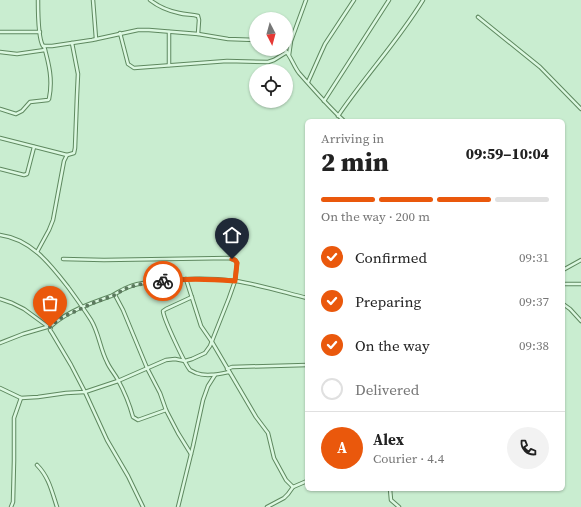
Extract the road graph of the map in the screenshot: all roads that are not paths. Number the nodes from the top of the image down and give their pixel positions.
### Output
1 (38, 0) edge
2 (93, 0) edge
3 (150, 0) edge
4 (306, 0) edge
5 (354, 0) edge
6 (389, 0) edge
7 (423, 0) edge
8 (478, 17) dead end
9 (0, 32) edge
10 (40, 32) junction
11 (170, 32) junction
12 (120, 33) junction
13 (198, 34) junction
14 (293, 36) edge
15 (96, 39) junction
16 (249, 40) edge
17 (72, 43) junction
18 (45, 48) junction
19 (0, 52) edge
20 (283, 56) edge
21 (289, 56) edge
22 (169, 65) junction
23 (308, 82) junction
24 (324, 101) junction
25 (0, 109) edge
26 (581, 109) edge
27 (338, 116) junction
28 (342, 119) edge
29 (0, 138) edge
30 (34, 147) junction
31 (67, 155) junction
32 (0, 169) edge
33 (0, 235) edge
34 (37, 252) junction
35 (63, 259) dead end
36 (581, 260) edge
37 (565, 269) edge
38 (186, 279) junction
39 (235, 281) junction
40 (565, 284) edge
41 (581, 284) edge
42 (115, 295) junction
43 (192, 297) junction
44 (305, 297) edge
45 (0, 299) edge
46 (565, 305) edge
47 (82, 308) junction
48 (581, 321) edge
49 (49, 328) junction
50 (212, 342) junction
51 (0, 343) edge
52 (185, 361) junction
53 (305, 365) edge
54 (147, 368) junction
55 (228, 371) junction
56 (215, 374) junction
57 (118, 381) junction
58 (0, 388) edge
59 (85, 392) junction
60 (21, 398) junction
61 (166, 410) junction
62 (191, 454) junction
63 (37, 465) dead end
64 (305, 482) edge
65 (293, 488) junction
66 (390, 491) edge
67 (11, 507) edge
68 (57, 507) edge
69 (143, 507) edge
70 (178, 507) edge
71 (267, 507) edge
72 (399, 507) edge

1 - 10 street
2 - 15 street
3 - 13 street
4 - 14 street
5 - 23 street
6 - 24 street
7 - 27 street
8 - 26 street
9 - 10 street
10 - 18 street
11 - 12 street
11 - 13 street
11 - 22 street
12 - 15 street
12 - 22 street
13 - 16 street
15 - 17 street
17 - 18 street
17 - 31 street
18 - 19 street
18 - 25 street
20 - 22 street
21 - 23 street
23 - 24 street
24 - 27 street
27 - 28 street
29 - 30 street
30 - 31 street
30 - 32 street
31 - 34 street
33 - 34 street
34 - 47 street
35 - 39 street
36 - 37 street
38 - 39 street
38 - 42 street
38 - 43 street
39 - 44 street
39 - 50 street
40 - 41 street
42 - 47 street
42 - 54 street
43 - 50 street
43 - 52 street
45 - 49 street
46 - 48 street
47 - 49 street
47 - 57 street
49 - 51 street
49 - 59 street
50 - 52 street
50 - 55 street
52 - 54 street
52 - 56 street
53 - 55 street
54 - 57 street
54 - 61 street
55 - 56 street
55 - 65 street
56 - 62 street
57 - 59 street
57 - 61 street
58 - 60 street
59 - 60 street
59 - 69 street
60 - 67 street
61 - 62 street
62 - 70 street
63 - 68 street
64 - 65 street
65 - 71 street
66 - 72 street

